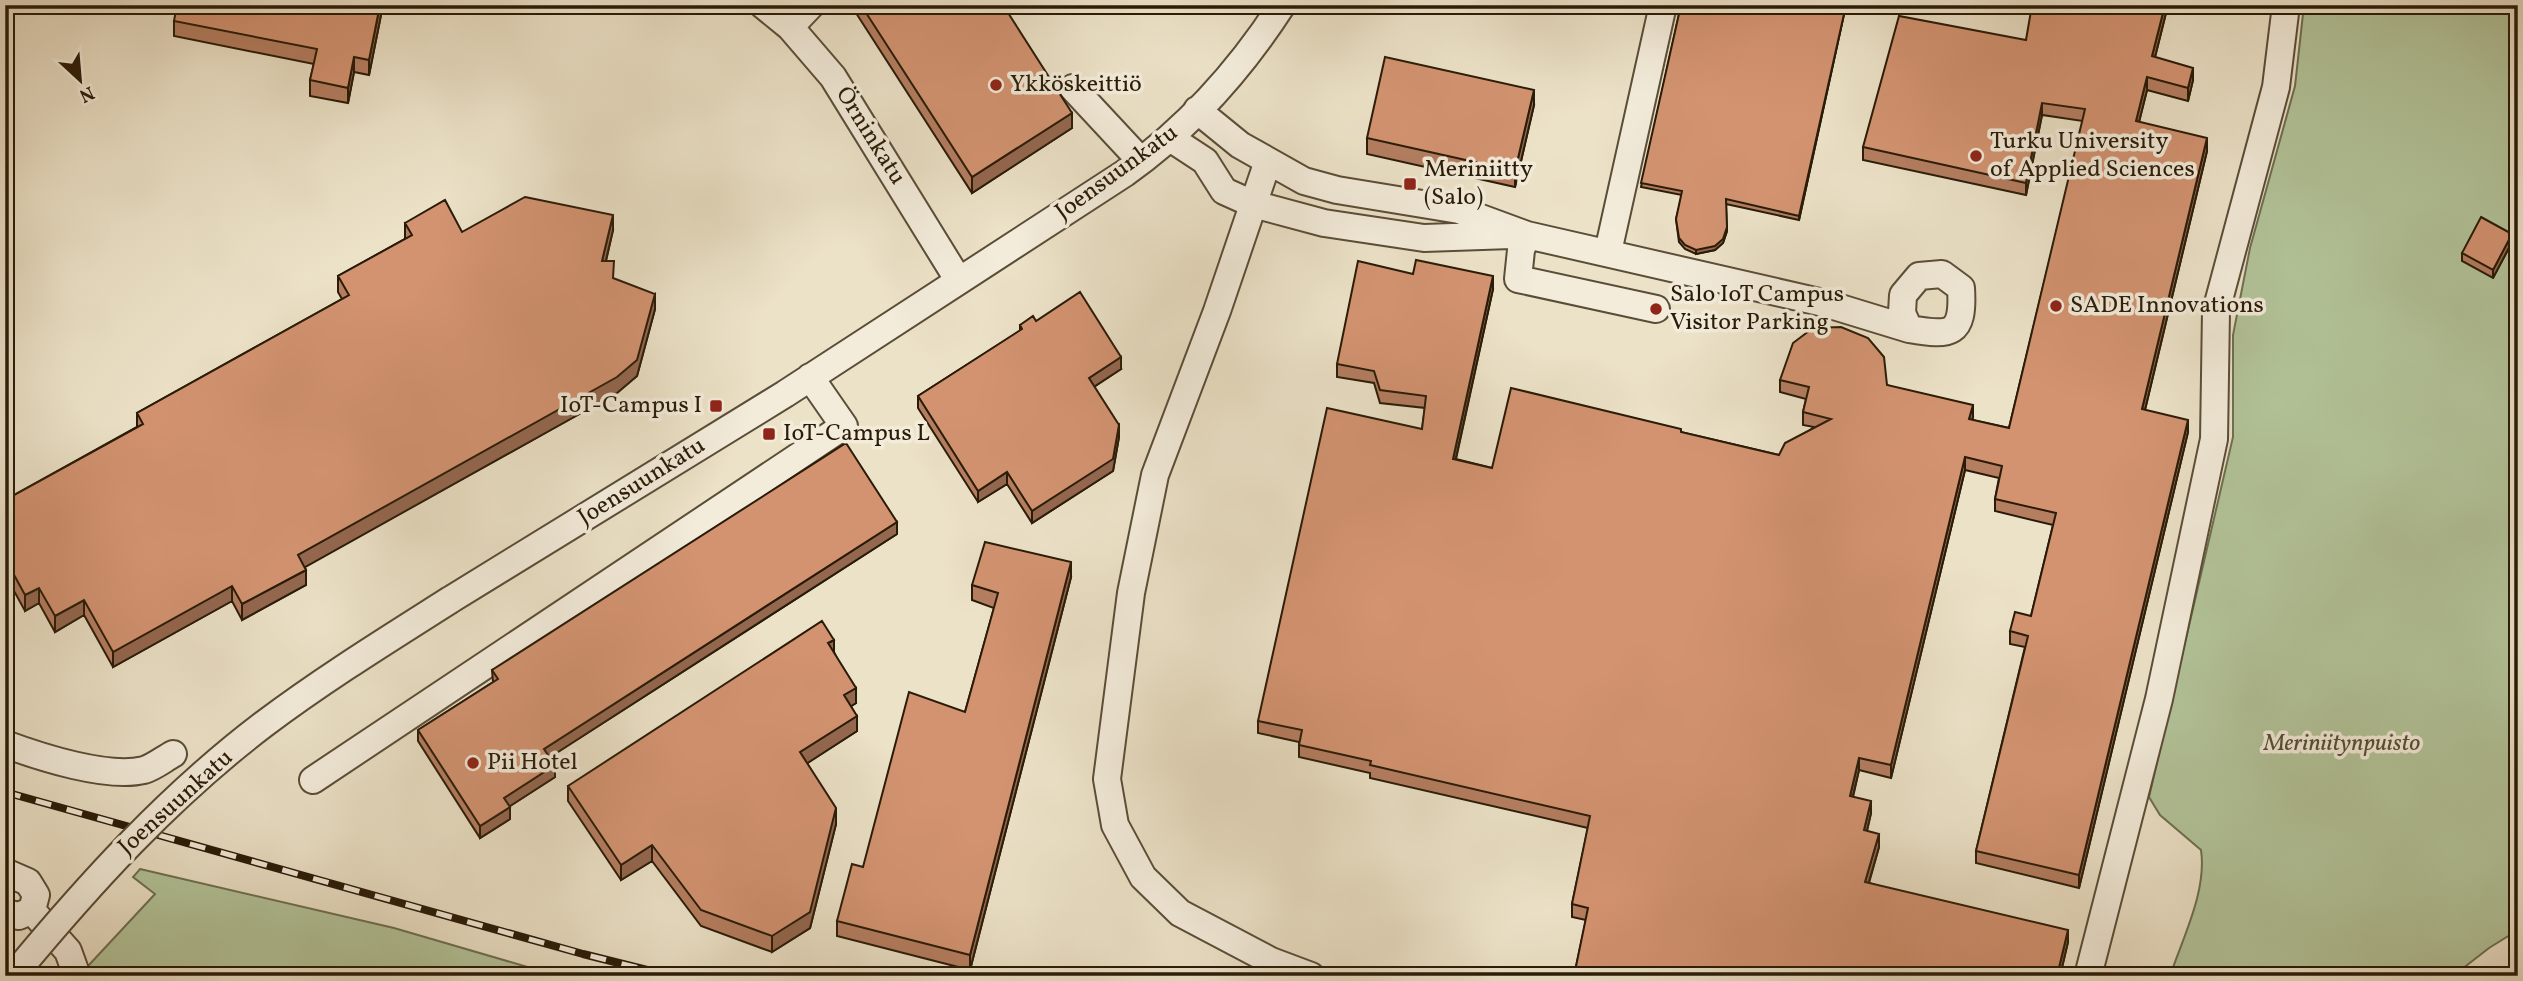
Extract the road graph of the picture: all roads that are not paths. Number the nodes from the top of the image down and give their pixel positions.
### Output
1 (763, 5) edge
2 (811, 5) edge
3 (1282, 5) edge
4 (1663, 5) edge
5 (2286, 5) edge
6 (790, 27) junction
7 (1073, 89) dead end
8 (1197, 110) junction
9 (1170, 138) junction
10 (1268, 160) junction
11 (1141, 161) junction
12 (1253, 204) junction
13 (1527, 235) junction
14 (1608, 252) junction
15 (958, 281) junction
16 (1656, 309) dead end
17 (1909, 329) dead end
18 (810, 377) junction
19 (5, 744) edge
20 (173, 754) dead end
21 (313, 780) dead end
22 (5, 872) edge
23 (32, 910) junction
24 (5, 913) edge
25 (13, 976) edge
26 (77, 976) edge
27 (1311, 976) edge
28 (2088, 976) edge

1 - 6 street, Örninkatu
2 - 6 street
3 - 8 street, Joensuunkatu
4 - 14 street
5 - 28 street
6 - 15 street, Örninkatu
7 - 11 street
8 - 9 street, Joensuunkatu
8 - 10 street
9 - 11 street, Joensuunkatu
9 - 12 street
10 - 12 street
10 - 13 street
11 - 15 street, Joensuunkatu
12 - 13 street
12 - 27 street
13 - 14 street
13 - 16 street
14 - 17 street
15 - 18 street, Joensuunkatu
18 - 21 street
18 - 25 street, Joensuunkatu, bridge
19 - 20 street
22 - 23 street
23 - 24 street
23 - 26 street

